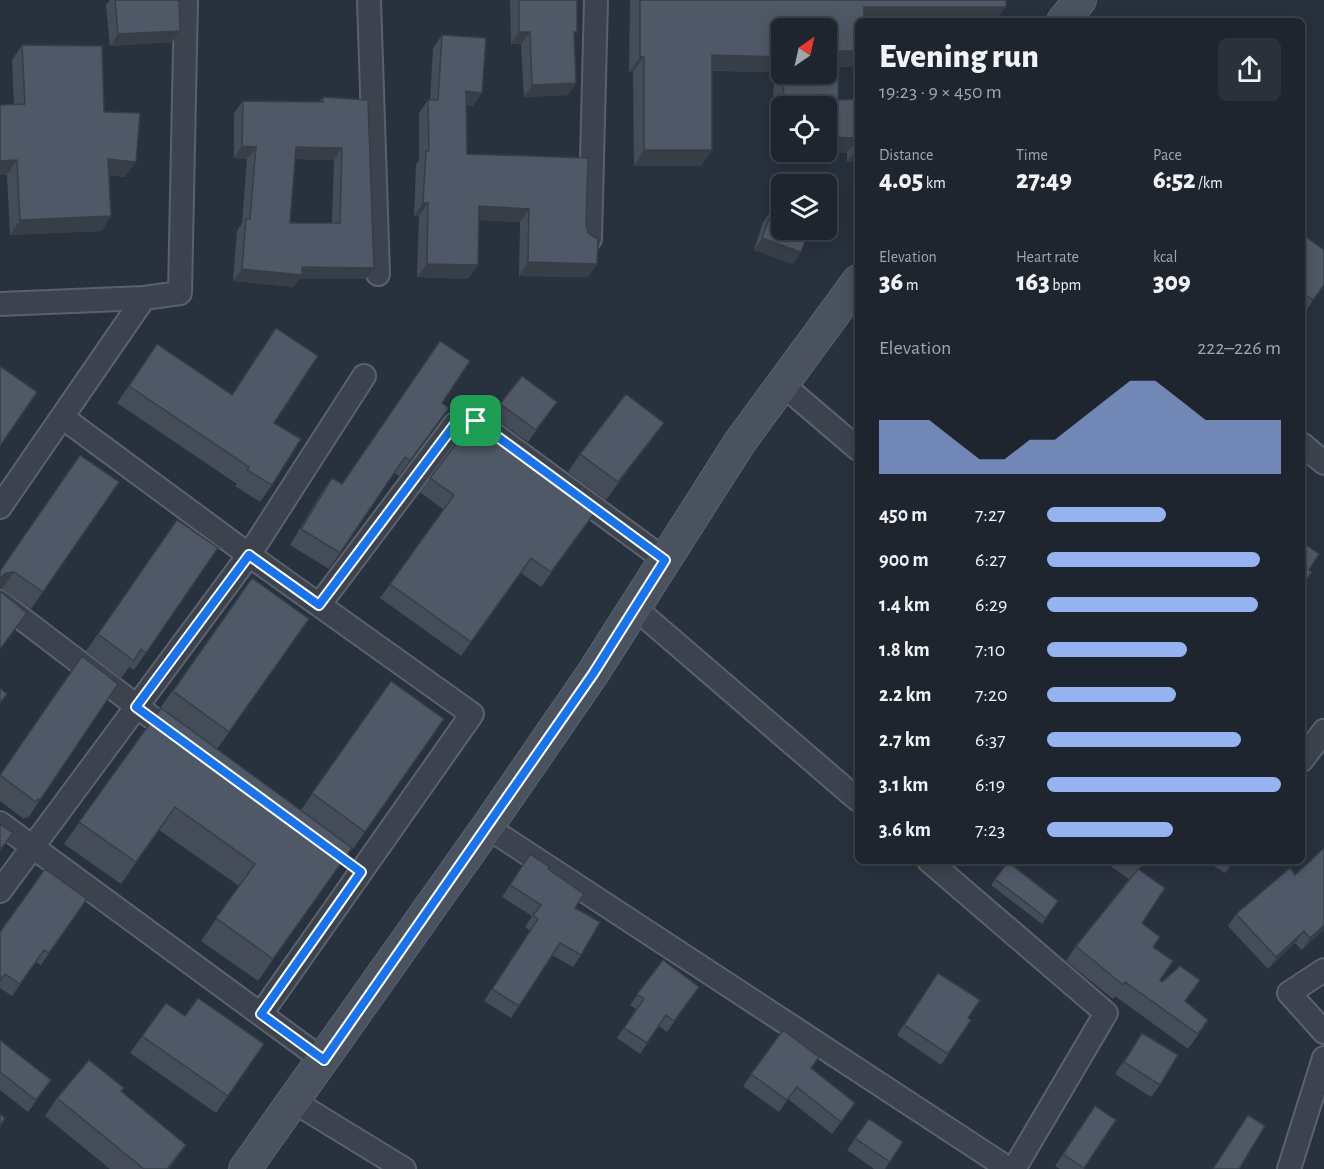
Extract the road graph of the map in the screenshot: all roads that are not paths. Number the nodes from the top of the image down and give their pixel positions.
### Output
1 (186, 0) edge
2 (369, 0) edge
3 (596, 0) edge
4 (1080, 0) edge
5 (1065, 18) edge
6 (590, 239) edge
7 (378, 274) dead end
8 (855, 284) edge
9 (144, 298) junction
10 (0, 304) edge
11 (364, 376) dead end
12 (782, 384) junction
13 (62, 417) junction
14 (855, 446) edge
15 (1305, 447) edge
16 (1324, 463) edge
17 (0, 507) edge
18 (249, 555) junction
19 (665, 560) junction
20 (0, 602) edge
21 (319, 605) junction
22 (635, 608) junction
23 (136, 707) junction
24 (1324, 731) edge
25 (192, 748) edge
26 (1305, 756) edge
27 (855, 797) edge
28 (0, 823) edge
29 (487, 827) junction
30 (33, 847) junction
31 (343, 858) edge
32 (932, 864) edge
33 (361, 872) junction
34 (0, 891) edge
35 (1324, 970) edge
36 (261, 1014) junction
37 (1324, 1032) edge
38 (1324, 1058) edge
39 (324, 1060) junction
40 (293, 1101) junction
41 (244, 1169) edge
42 (404, 1169) edge
43 (1009, 1169) edge
44 (1014, 1169) edge
45 (1289, 1169) edge

1 - 9 street
2 - 7 street
3 - 6 street
4 - 5 main road
8 - 12 main road
9 - 10 street
9 - 13 street
11 - 18 street
12 - 14 street
12 - 19 main road
13 - 17 street
13 - 18 street
15 - 16 street
18 - 21 street
18 - 23 street
19 - 21 street
19 - 22 main road
20 - 23 street
21 - 33 street
22 - 27 street
22 - 29 main road
23 - 25 street
23 - 30 street
24 - 26 street
28 - 30 street
29 - 39 main road
29 - 43 street
30 - 34 street
30 - 36 street
31 - 33 street
32 - 44 street
33 - 36 street
35 - 37 street
36 - 39 street
38 - 45 street
39 - 40 main road
40 - 41 main road
40 - 42 street

